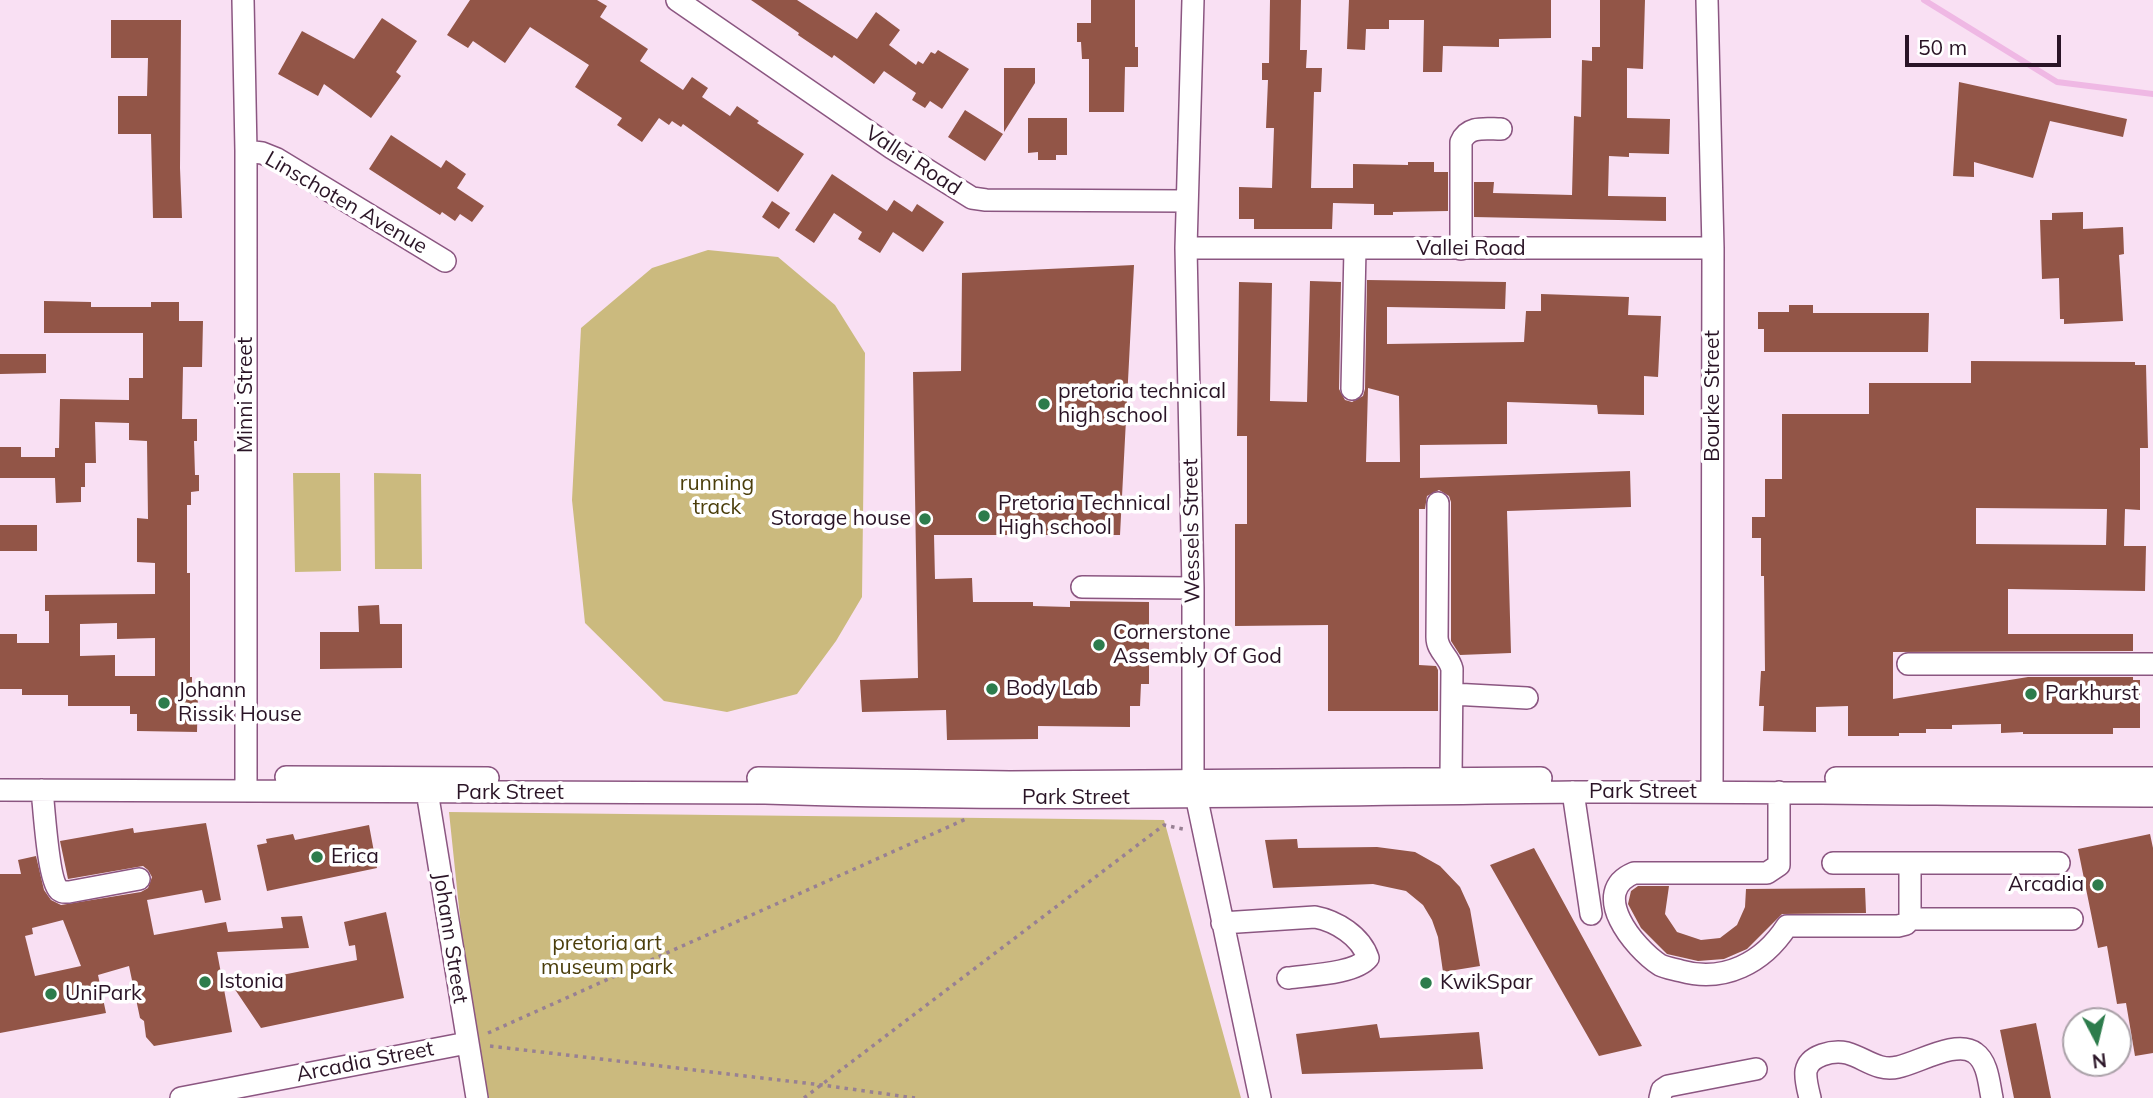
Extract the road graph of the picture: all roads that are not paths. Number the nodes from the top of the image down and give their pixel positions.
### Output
1 (243, 0) edge
2 (677, 0) edge
3 (1193, 0) edge
4 (1707, 0) edge
5 (1501, 128) dead end
6 (246, 150) junction
7 (1186, 201) junction
8 (1186, 248) junction
9 (1713, 248) junction
10 (1355, 249) junction
11 (1461, 249) junction
12 (445, 261) dead end
13 (1352, 389) dead end
14 (1438, 503) dead end
15 (1082, 587) dead end
16 (1193, 588) junction
17 (1908, 664) dead end
18 (2153, 664) edge
19 (1452, 694) junction
20 (1527, 698) dead end
21 (0, 778) edge
22 (1451, 778) junction
23 (2153, 778) edge
24 (246, 784) junction
25 (1712, 784) junction
26 (426, 785) junction
27 (0, 790) edge
28 (42, 790) junction
29 (1194, 790) junction
30 (1573, 792) junction
31 (1779, 792) junction
32 (2153, 796) edge
33 (1833, 863) dead end
34 (1910, 863) junction
35 (2059, 863) dead end
36 (139, 879) dead end
37 (1591, 914) dead end
38 (1910, 919) junction
39 (2072, 919) dead end
40 (1222, 923) junction
41 (1289, 978) dead end
42 (467, 1043) junction
43 (1756, 1069) dead end
44 (181, 1098) edge
45 (477, 1098) edge
46 (1260, 1098) edge
47 (1660, 1098) edge
48 (1810, 1098) edge
49 (1992, 1098) edge

1 - 6 street, Minni Street
2 - 7 street, Vallei Road
3 - 7 street, Wessels Street
4 - 9 street, Bourke Street
5 - 11 street
6 - 12 street, Linschoten Avenue
6 - 24 street, Minni Street
7 - 8 street, Wessels Street
8 - 10 street, Vallei Road
8 - 16 street, Wessels Street
9 - 11 street, Vallei Road
9 - 25 street, Bourke Street
10 - 11 street, Vallei Road
10 - 13 street
14 - 19 street
15 - 16 street
16 - 29 street, Wessels Street
17 - 18 street
19 - 20 street
19 - 22 street
21 - 24 street, Park Street
22 - 25 street, Park Street
22 - 29 street, Park Street
23 - 25 street, Park Street
24 - 26 street, Park Street
24 - 28 street, Park Street
25 - 30 street, Park Street
25 - 31 street, Park Street
26 - 29 street, Park Street
26 - 42 street, Johann Street
27 - 28 street, Park Street
28 - 36 street
29 - 30 street, Park Street
29 - 40 street, Wessels Street
30 - 37 street
31 - 32 street, Park Street
31 - 38 street
33 - 34 street
34 - 35 street
34 - 38 street
38 - 39 street
40 - 41 street
40 - 46 street, Wessels Street
42 - 44 street, Arcadia Street
42 - 45 street, Johann Street
43 - 47 street
48 - 49 street

